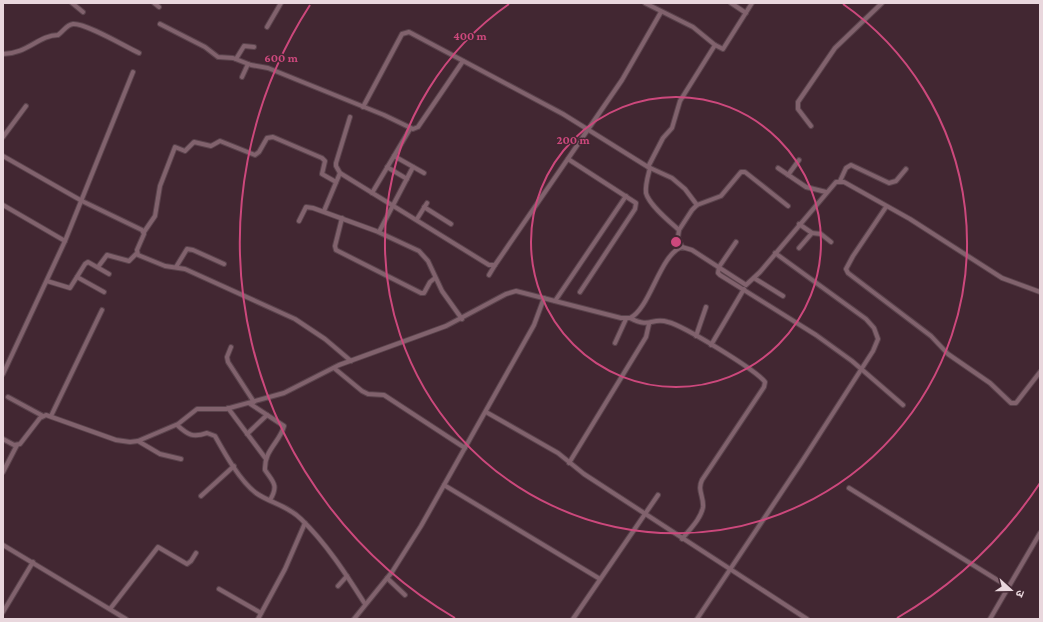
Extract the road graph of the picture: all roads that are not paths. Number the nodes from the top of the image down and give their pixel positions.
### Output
1 (72, 3) edge
2 (154, 3) edge
3 (282, 3) edge
4 (645, 3) edge
5 (731, 3) edge
6 (752, 3) edge
7 (882, 3) edge
8 (159, 8) dead end
9 (83, 12) dead end
10 (661, 12) junction
11 (746, 13) junction
12 (160, 24) dead end
13 (267, 27) dead end
14 (715, 45) junction
15 (254, 47) dead end
16 (139, 53) dead end
17 (3, 54) edge
18 (236, 60) junction
19 (463, 61) junction
20 (248, 64) junction
21 (133, 72) dead end
22 (242, 77) dead end
23 (26, 106) dead end
24 (363, 107) junction
25 (350, 117) dead end
26 (811, 126) dead end
27 (410, 129) junction
28 (589, 129) junction
29 (3, 137) edge
30 (3, 156) edge
31 (394, 156) junction
32 (568, 159) junction
33 (799, 160) dead end
34 (413, 166) junction
35 (388, 167) junction
36 (649, 168) junction
37 (778, 168) dead end
38 (906, 170) dead end
39 (340, 173) junction
40 (424, 173) dead end
41 (788, 175) junction
42 (407, 178) junction
43 (840, 181) junction
44 (336, 182) junction
45 (826, 192) junction
46 (372, 193) junction
47 (626, 196) junction
48 (82, 201) junction
49 (427, 203) dead end
50 (3, 205) edge
51 (393, 205) junction
52 (697, 206) junction
53 (788, 206) dead end
54 (424, 207) junction
55 (886, 207) junction
56 (324, 212) junction
57 (342, 218) junction
58 (417, 219) junction
59 (299, 221) dead end
60 (451, 224) dead end
61 (799, 224) junction
62 (679, 230) junction
63 (144, 232) junction
64 (379, 232) junction
65 (812, 233) junction
66 (66, 241) junction
67 (736, 242) dead end
68 (831, 242) dead end
69 (682, 247) junction
70 (799, 248) dead end
71 (136, 254) junction
72 (775, 254) junction
73 (224, 264) dead end
74 (495, 265) junction
75 (98, 267) junction
76 (176, 267) junction
77 (719, 267) junction
78 (109, 274) dead end
79 (489, 275) dead end
80 (77, 277) junction
81 (435, 278) junction
82 (754, 278) junction
83 (47, 281) junction
84 (746, 285) junction
85 (743, 291) junction
86 (104, 292) dead end
87 (580, 292) dead end
88 (1040, 292) edge
89 (783, 296) dead end
90 (544, 298) junction
91 (555, 301) junction
92 (706, 307) dead end
93 (102, 310) dead end
94 (628, 318) junction
95 (462, 319) junction
96 (649, 324) junction
97 (696, 336) junction
98 (615, 343) dead end
99 (711, 345) junction
100 (231, 347) dead end
101 (351, 361) junction
102 (334, 368) junction
103 (860, 369) junction
104 (1040, 372) edge
105 (3, 374) edge
106 (8, 397) dead end
107 (252, 403) junction
108 (903, 405) dead end
109 (228, 408) junction
110 (486, 412) junction
111 (267, 415) junction
112 (43, 416) junction
113 (51, 416) junction
114 (177, 425) junction
115 (247, 434) junction
116 (3, 439) edge
117 (138, 441) junction
118 (17, 445) junction
119 (465, 448) junction
120 (181, 459) dead end
121 (266, 460) junction
122 (569, 463) junction
123 (234, 466) junction
124 (3, 472) edge
125 (444, 484) junction
126 (849, 488) dead end
127 (658, 495) dead end
128 (201, 496) dead end
129 (270, 500) junction
130 (645, 514) junction
131 (305, 523) junction
132 (1040, 532) edge
133 (682, 538) junction
134 (3, 545) edge
135 (196, 553) dead end
136 (33, 562) junction
137 (730, 570) junction
138 (347, 576) junction
139 (387, 578) junction
140 (600, 579) junction
141 (338, 586) dead end
142 (1007, 586) junction
143 (219, 589) dead end
144 (404, 595) dead end
145 (365, 604) junction
146 (110, 609) junction
147 (3, 612) edge
148 (260, 614) junction
149 (126, 619) edge
150 (258, 619) edge
151 (354, 619) edge
152 (572, 619) edge
153 (697, 619) edge
154 (807, 619) edge
155 (990, 619) edge

1 - 9 street
2 - 8 street
3 - 13 street
4 - 10 street
5 - 11 street
6 - 11 street
7 - 26 street
10 - 14 street
10 - 28 street
11 - 14 street
12 - 18 street
14 - 36 street
15 - 18 street
16 - 17 street
18 - 20 street
19 - 24 street
19 - 27 street
19 - 28 street
20 - 22 street
20 - 24 street
21 - 48 street
23 - 29 street
24 - 27 street
25 - 39 street
27 - 31 street
28 - 32 street
28 - 36 street
30 - 48 street
31 - 34 street
31 - 35 street
32 - 47 street
32 - 74 street
33 - 41 street
34 - 40 street
34 - 42 street
35 - 42 street
35 - 46 street
36 - 52 street
36 - 62 street
37 - 41 street
38 - 43 street
39 - 44 street
39 - 46 street
41 - 45 street
42 - 51 street
43 - 45 street
43 - 55 street
44 - 56 street
44 - 63 street
45 - 61 street
46 - 51 street
47 - 87 street
47 - 91 street
48 - 63 street
48 - 66 street
49 - 54 street
50 - 66 street
51 - 58 street
51 - 64 street
52 - 53 street
52 - 62 street
54 - 58 street
54 - 60 street
55 - 88 street
55 - 104 street
56 - 57 street
56 - 59 street
57 - 64 street
57 - 81 street
58 - 74 street
61 - 65 street
61 - 72 street
62 - 69 street
63 - 71 street
64 - 81 street
65 - 68 street
65 - 70 street
66 - 83 street
67 - 77 street
69 - 77 street
69 - 94 street
71 - 75 street
71 - 76 street
72 - 82 street
72 - 103 street
73 - 76 street
74 - 79 street
75 - 78 street
75 - 80 street
76 - 101 street
77 - 84 street
77 - 85 street
80 - 83 street
80 - 86 street
81 - 95 street
82 - 84 street
82 - 89 street
83 - 105 street
84 - 85 street
85 - 99 street
85 - 103 street
90 - 91 street
90 - 95 street
90 - 110 street
91 - 94 street
92 - 97 street
93 - 113 street
94 - 96 street
94 - 98 street
95 - 101 street
96 - 97 street
96 - 122 street
97 - 99 street
99 - 133 street
100 - 107 street
101 - 102 street
102 - 107 street
102 - 119 street
103 - 108 street
103 - 137 street
106 - 112 street
107 - 109 street
107 - 111 street
109 - 114 street
109 - 115 street
110 - 119 street
110 - 122 street
111 - 115 street
111 - 121 street
112 - 113 street
112 - 118 street
113 - 117 street
114 - 117 street
114 - 123 street
115 - 121 street
116 - 118 street
117 - 120 street
118 - 124 street
119 - 125 street
121 - 129 street
122 - 130 street
123 - 128 street
123 - 129 street
125 - 139 street
125 - 140 street
126 - 142 street
127 - 130 street
129 - 131 street
130 - 133 street
130 - 140 street
131 - 138 street
131 - 148 street
132 - 142 street
133 - 137 street
134 - 136 street
135 - 146 street
136 - 146 street
136 - 147 street
137 - 153 street
137 - 154 street
138 - 141 street
138 - 145 street
139 - 144 street
139 - 145 street
140 - 152 street
142 - 155 street
143 - 148 street
145 - 151 street
146 - 149 street
148 - 150 street

